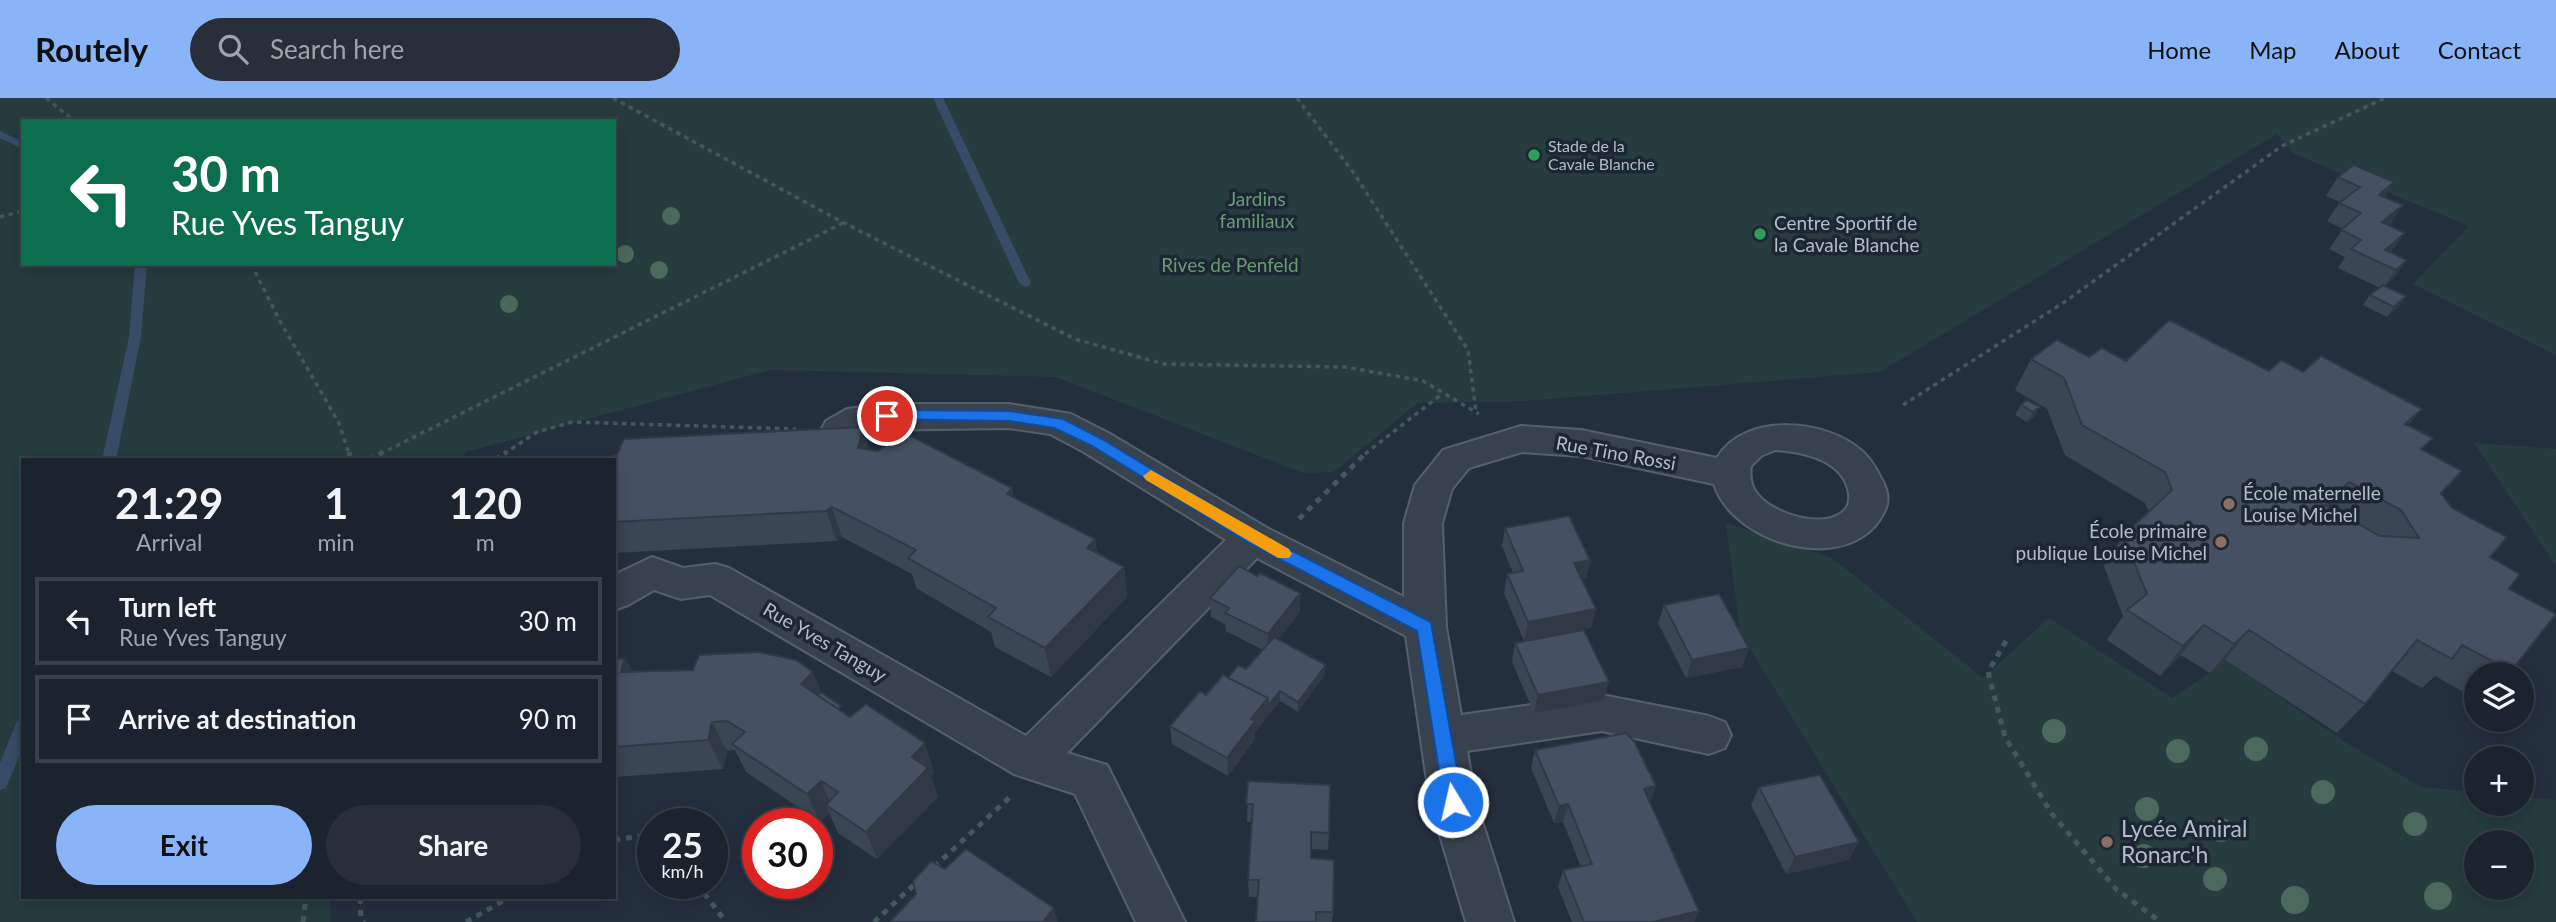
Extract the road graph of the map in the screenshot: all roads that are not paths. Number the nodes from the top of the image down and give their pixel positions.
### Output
1 (834, 438) edge
2 (1730, 474) dead end
3 (1263, 543) junction
4 (616, 593) edge
5 (1425, 627) junction
6 (1709, 735) dead end
7 (1443, 736) junction
8 (1037, 763) junction
9 (1161, 922) edge
10 (1490, 922) edge

1 - 3 street
2 - 5 street, Rue Tino Rossi
3 - 5 street
3 - 8 street
4 - 8 street, Rue Yves Tanguy
5 - 7 street, Rue Tino Rossi
6 - 7 street
7 - 10 street, Rue Tino Rossi
8 - 9 street, Rue Yves Tanguy

